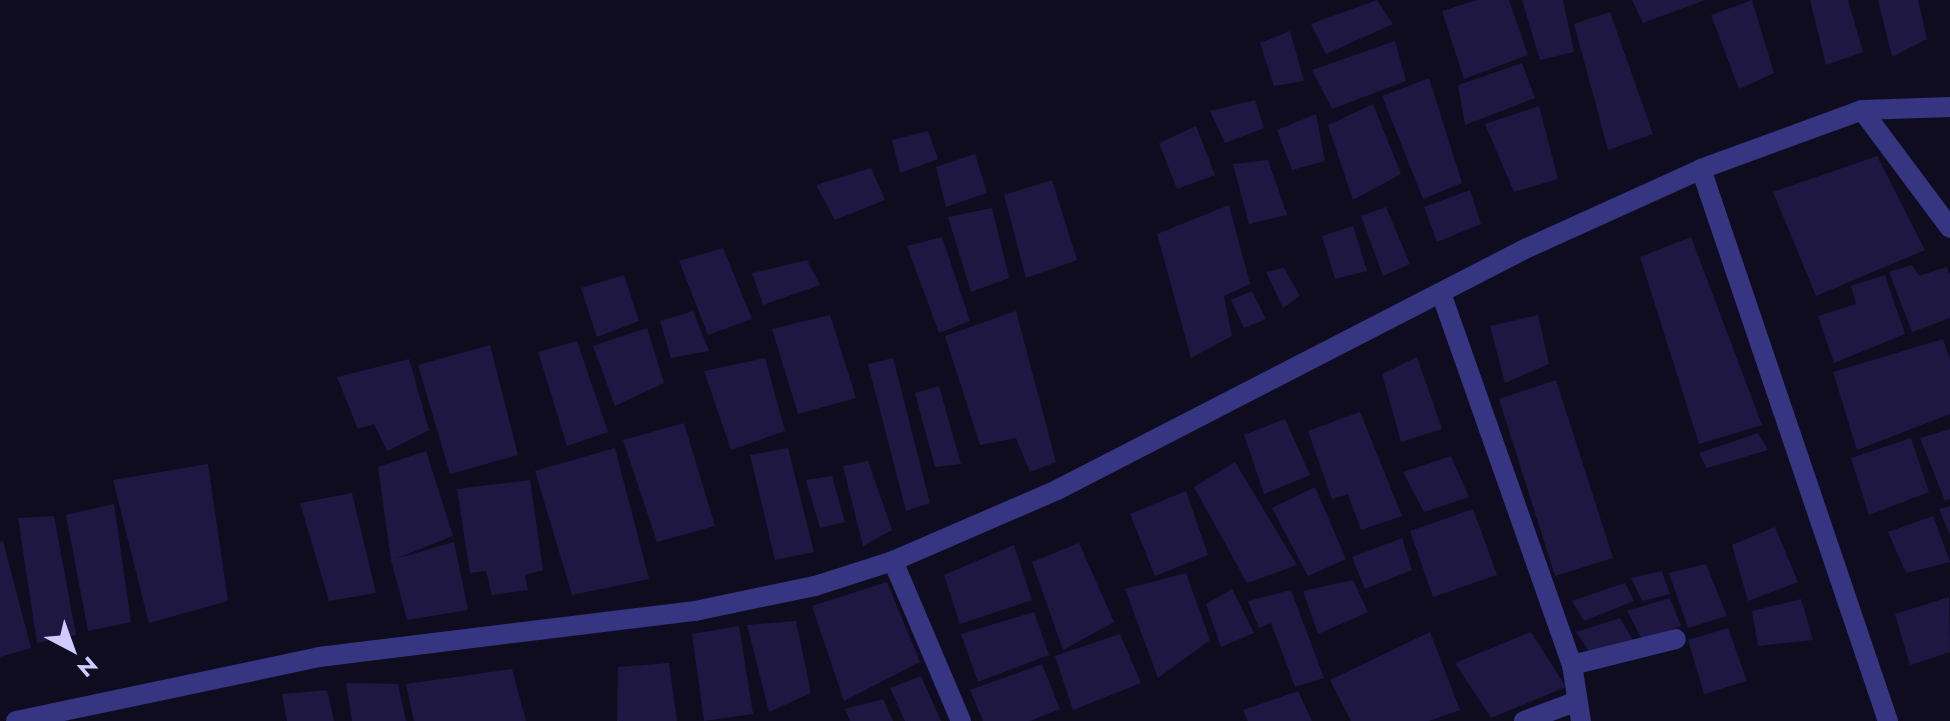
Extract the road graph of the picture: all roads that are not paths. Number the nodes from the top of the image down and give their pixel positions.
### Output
1 (1950, 107) edge
2 (1862, 110) junction
3 (1701, 169) junction
4 (1950, 228) edge
5 (1441, 293) junction
6 (893, 561) junction
7 (1676, 639) dead end
8 (1572, 665) junction
9 (1578, 711) edge
10 (16, 721) edge
11 (961, 721) edge
12 (1524, 721) edge
13 (1888, 721) edge

1 - 2 street
2 - 3 street
2 - 4 street
3 - 5 street
3 - 13 street
5 - 6 street
5 - 8 street
6 - 10 street
6 - 11 street
7 - 8 street
8 - 9 street
9 - 12 street

